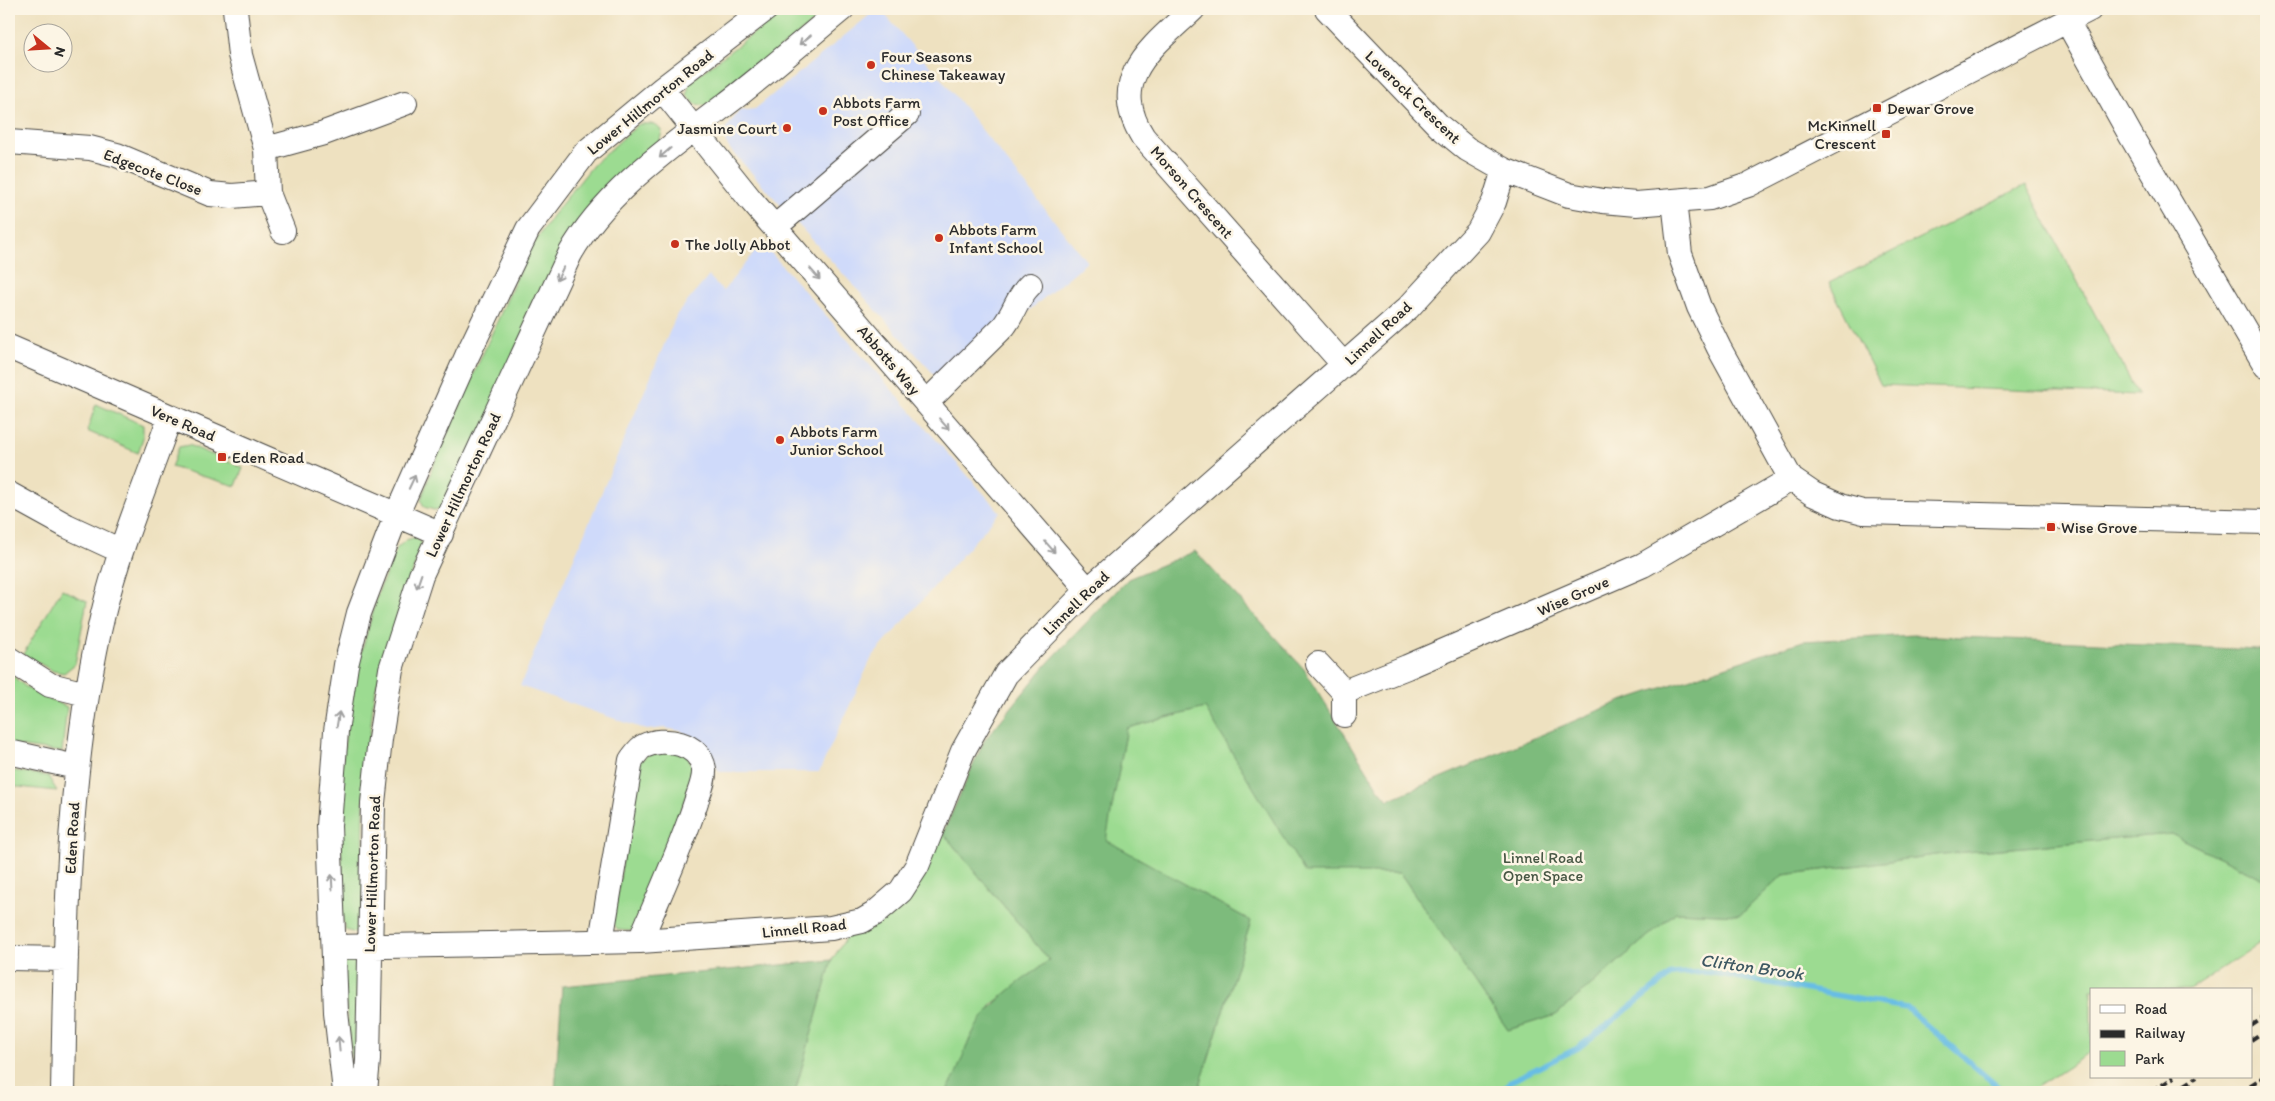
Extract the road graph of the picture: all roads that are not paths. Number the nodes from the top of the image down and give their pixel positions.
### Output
1 (235, 9) edge
2 (766, 9) edge
3 (842, 9) edge
4 (1193, 9) edge
5 (1327, 9) edge
6 (2090, 9) edge
7 (2067, 21) junction
8 (662, 89) junction
9 (405, 103) dead end
10 (907, 114) dead end
11 (694, 128) junction
12 (9, 142) edge
13 (266, 149) junction
14 (1504, 170) junction
15 (268, 193) junction
16 (1674, 202) junction
17 (283, 231) dead end
18 (779, 232) junction
19 (1030, 285) dead end
20 (9, 347) edge
21 (1344, 365) junction
22 (2266, 366) edge
23 (926, 403) junction
24 (170, 417) junction
25 (1791, 479) junction
26 (9, 494) edge
27 (396, 516) junction
28 (2266, 522) edge
29 (441, 534) junction
30 (121, 551) junction
31 (1088, 590) junction
32 (9, 658) edge
33 (1318, 664) dead end
34 (86, 694) junction
35 (9, 752) edge
36 (76, 767) junction
37 (640, 941) junction
38 (601, 942) junction
39 (334, 947) junction
40 (370, 947) junction
41 (9, 958) edge
42 (66, 959) junction
43 (63, 1092) edge
44 (345, 1092) edge
45 (365, 1092) edge

1 - 13 street
2 - 8 street, Lower Hillmorton Road
3 -> 11 street, Lower Hillmorton Road
4 - 21 street, Morson Crescent
5 - 14 street, Loverock Crescent
6 - 7 street, Loverock Crescent
7 - 16 street, Loverock Crescent
7 - 22 street
8 - 11 street, Abbotts Way
27 -> 8 street, Lower Hillmorton Road
9 - 13 street
10 - 18 street
11 - 18 street, Abbotts Way
11 -> 29 street, Lower Hillmorton Road
12 - 15 street, Edgecote Close
13 - 15 street
14 - 16 street, Loverock Crescent
14 - 21 street, Linnell Road
15 - 17 street
16 - 25 street
18 -> 23 street, Abbotts Way
19 - 23 street
20 - 24 street, Vere Road
21 - 31 street, Linnell Road
23 -> 31 street, Abbotts Way
24 - 27 street, Vere Road
24 - 30 street, Eden Road
25 - 28 street
25 - 33 street, Wise Grove
26 - 30 street
27 - 29 street, Vere Road
39 -> 27 street, Lower Hillmorton Road
29 -> 40 street, Lower Hillmorton Road
30 - 34 street, Eden Road
31 - 37 street, Linnell Road
32 - 34 street
34 - 36 street, Eden Road
35 - 36 street
36 - 42 street, Eden Road
37 - 38 street, Linnell Road
37 - 38 street
38 - 40 street, Linnell Road
39 - 40 street, Linnell Road
44 -> 39 street, Lower Hillmorton Road
40 - 45 street, Lower Hillmorton Road
41 - 42 street
42 - 43 street, Eden Road

